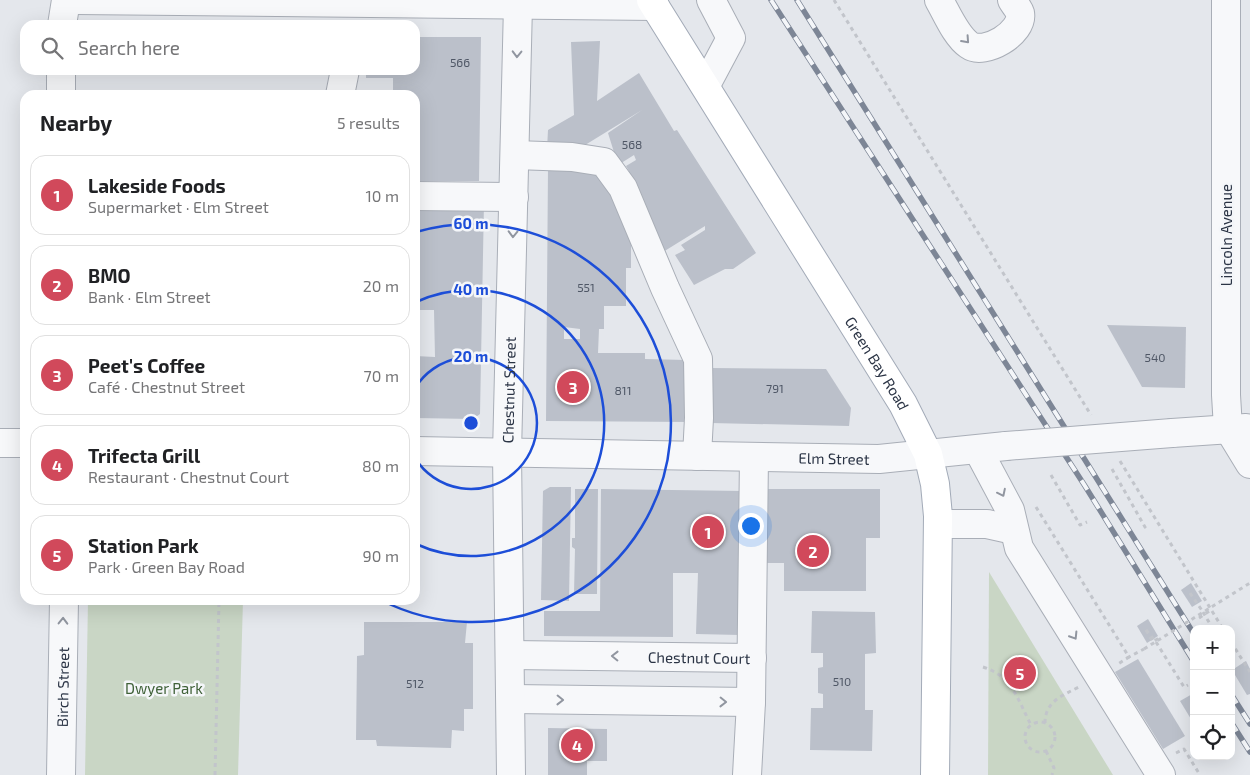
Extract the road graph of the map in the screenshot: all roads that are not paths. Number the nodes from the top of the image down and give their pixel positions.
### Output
1 (66, 0) edge
2 (75, 0) edge
3 (711, 0) edge
4 (939, 0) edge
5 (1012, 0) edge
6 (1226, 0) edge
7 (653, 3) edge
8 (518, 5) junction
9 (349, 14) edge
10 (63, 20) edge
11 (61, 75) edge
12 (344, 75) edge
13 (706, 85) junction
14 (61, 90) edge
15 (341, 90) edge
16 (514, 155) junction
17 (420, 196) edge
18 (514, 197) junction
19 (1239, 428) edge
20 (0, 443) edge
21 (20, 443) edge
22 (978, 450) junction
23 (420, 451) edge
24 (507, 452) junction
25 (928, 454) junction
26 (697, 456) junction
27 (754, 457) junction
28 (1250, 464) edge
29 (938, 524) junction
30 (1014, 530) junction
31 (64, 605) edge
32 (511, 655) junction
33 (752, 658) junction
34 (512, 699) junction
35 (751, 702) junction
36 (1165, 766) edge
37 (61, 775) edge
38 (511, 775) edge
39 (747, 775) edge
40 (935, 775) edge

1 - 10 street
2 - 9 street
3 - 13 street
4 -> 5 street
6 - 19 street, Lincoln Avenue
7 - 8 street
7 - 13 main road, Green Bay Road
8 - 9 street
8 -> 16 street, Chestnut Street
11 - 14 street
12 - 15 street
13 - 25 main road, Green Bay Road
16 - 18 street, Chestnut Street
16 - 26 street
17 - 18 street
18 -> 24 street, Chestnut Street
19 - 22 street, Elm Street, bridge
19 - 28 street
20 - 21 street
22 - 25 street, Elm Street
22 -> 30 street
23 - 24 street, Elm Street
24 - 26 street, Elm Street
24 - 32 street, Chestnut Street
25 - 27 street, Elm Street
25 - 29 main road, Green Bay Road
26 - 27 street, Elm Street
27 - 33 street
29 - 30 street
29 - 40 main road, Green Bay Road
30 -> 36 street
37 -> 31 street, Birch Street
33 -> 32 street, Chestnut Court
32 - 34 street, Chestnut Street
33 - 35 street, Chestnut Court
34 -> 35 street
34 - 38 street, Chestnut Street
35 - 39 street, Chestnut Court

